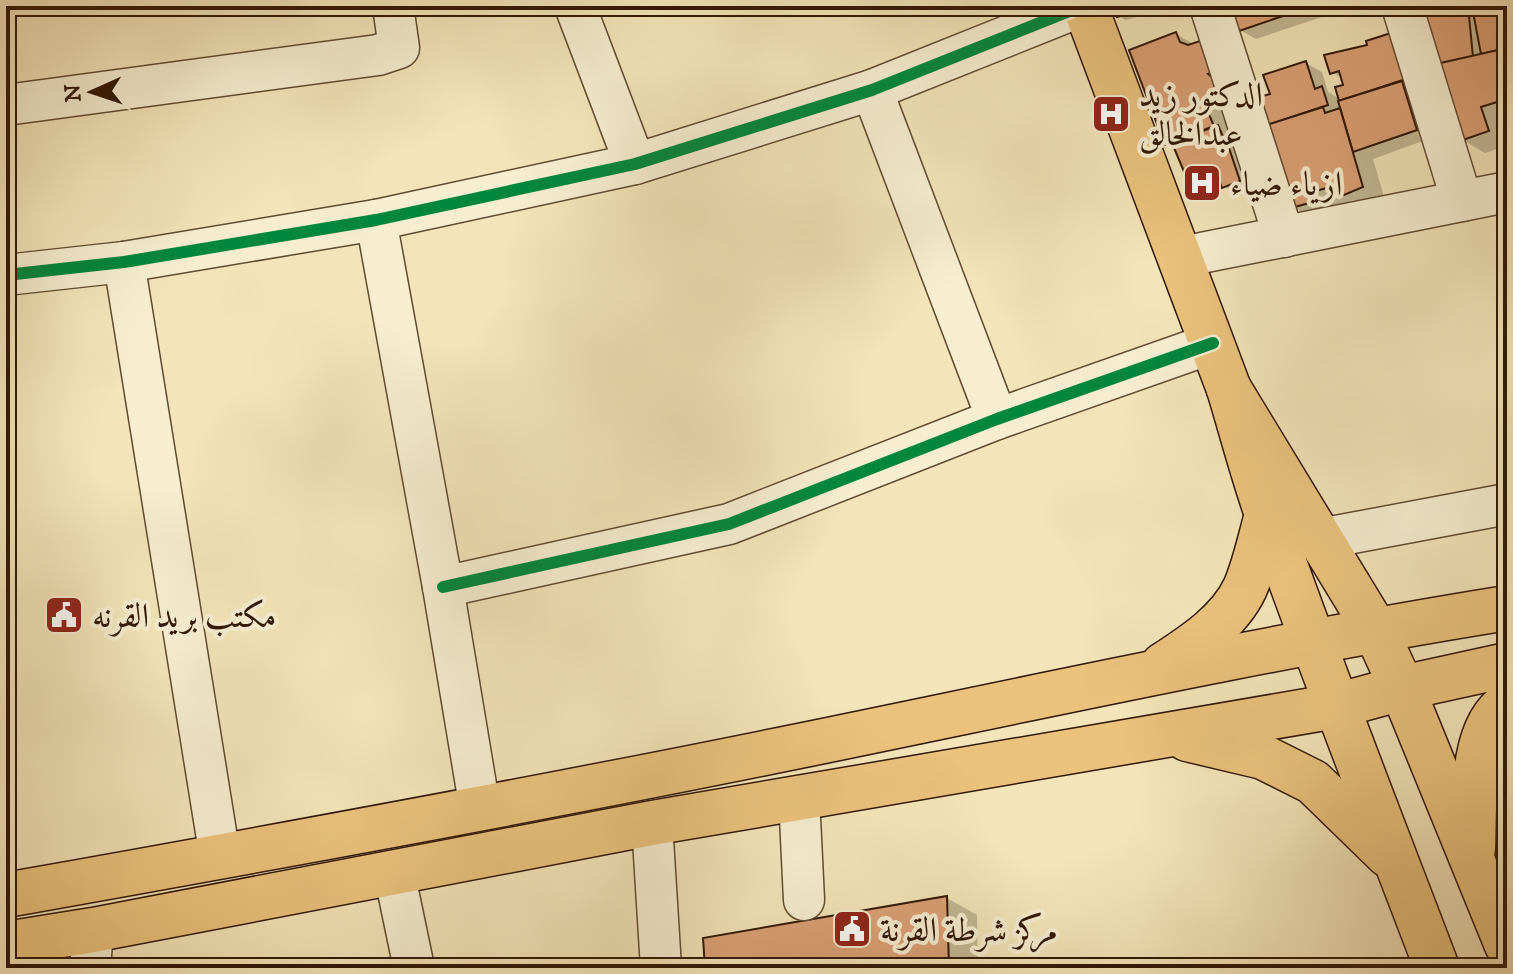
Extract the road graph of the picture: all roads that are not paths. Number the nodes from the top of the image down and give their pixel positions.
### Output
1 (393, 6) edge
2 (575, 6) edge
3 (1083, 6) edge
4 (1210, 6) edge
5 (1402, 6) edge
6 (872, 90) junction
7 (6, 105) edge
8 (635, 164) junction
9 (1507, 192) edge
10 (1462, 201) junction
11 (376, 220) junction
12 (1284, 237) junction
13 (1181, 257) junction
14 (124, 262) junction
15 (6, 275) edge
16 (1213, 343) junction
17 (1229, 389) junction
18 (997, 419) junction
19 (1507, 504) edge
20 (1267, 515) junction
21 (1320, 539) junction
22 (443, 587) junction
23 (1507, 608) edge
24 (1375, 629) junction
25 (1315, 643) junction
26 (1507, 665) edge
27 (1152, 673) junction
28 (1402, 688) junction
29 (1507, 704) edge
30 (1336, 706) junction
31 (1169, 734) junction
32 (799, 797) junction
33 (480, 809) junction
34 (652, 823) junction
35 (220, 857) junction
36 (1472, 860) junction
37 (1398, 865) junction
38 (394, 872) junction
39 (6, 895) edge
40 (804, 900) dead end
41 (1507, 945) edge
42 (92, 949) edge
43 (19, 950) edge
44 (414, 968) edge
45 (661, 968) edge
46 (1437, 968) edge

1 - 7 street
2 - 8 street
3 - 6 street
3 - 13 main road
4 - 12 street
5 - 10 street
6 - 8 street
6 - 18 street
8 - 11 street
9 - 10 street
10 - 12 street
11 - 14 street
11 - 22 street
12 - 13 street
13 - 16 main road
14 - 15 street
14 - 35 street
16 - 17 main road
16 - 18 street
17 - 20 main road
17 - 21 main road
18 - 22 street
19 - 21 street
20 - 25 main road
20 - 27 main road
21 - 24 main road
22 - 33 street
23 - 24 main road
24 - 25 main road
24 - 28 main road
25 - 27 main road
25 - 30 main road
26 - 28 main road
27 - 33 main road
28 - 30 main road
28 - 36 main road
29 - 36 main road
30 - 31 main road
30 - 37 main road
31 - 32 main road
31 - 37 main road
32 - 34 main road
32 - 40 street
33 - 35 main road
34 - 38 main road
34 - 45 street
35 - 39 main road
36 - 41 main road
37 - 46 main road
38 - 42 main road
38 - 44 street
42 - 43 main road

